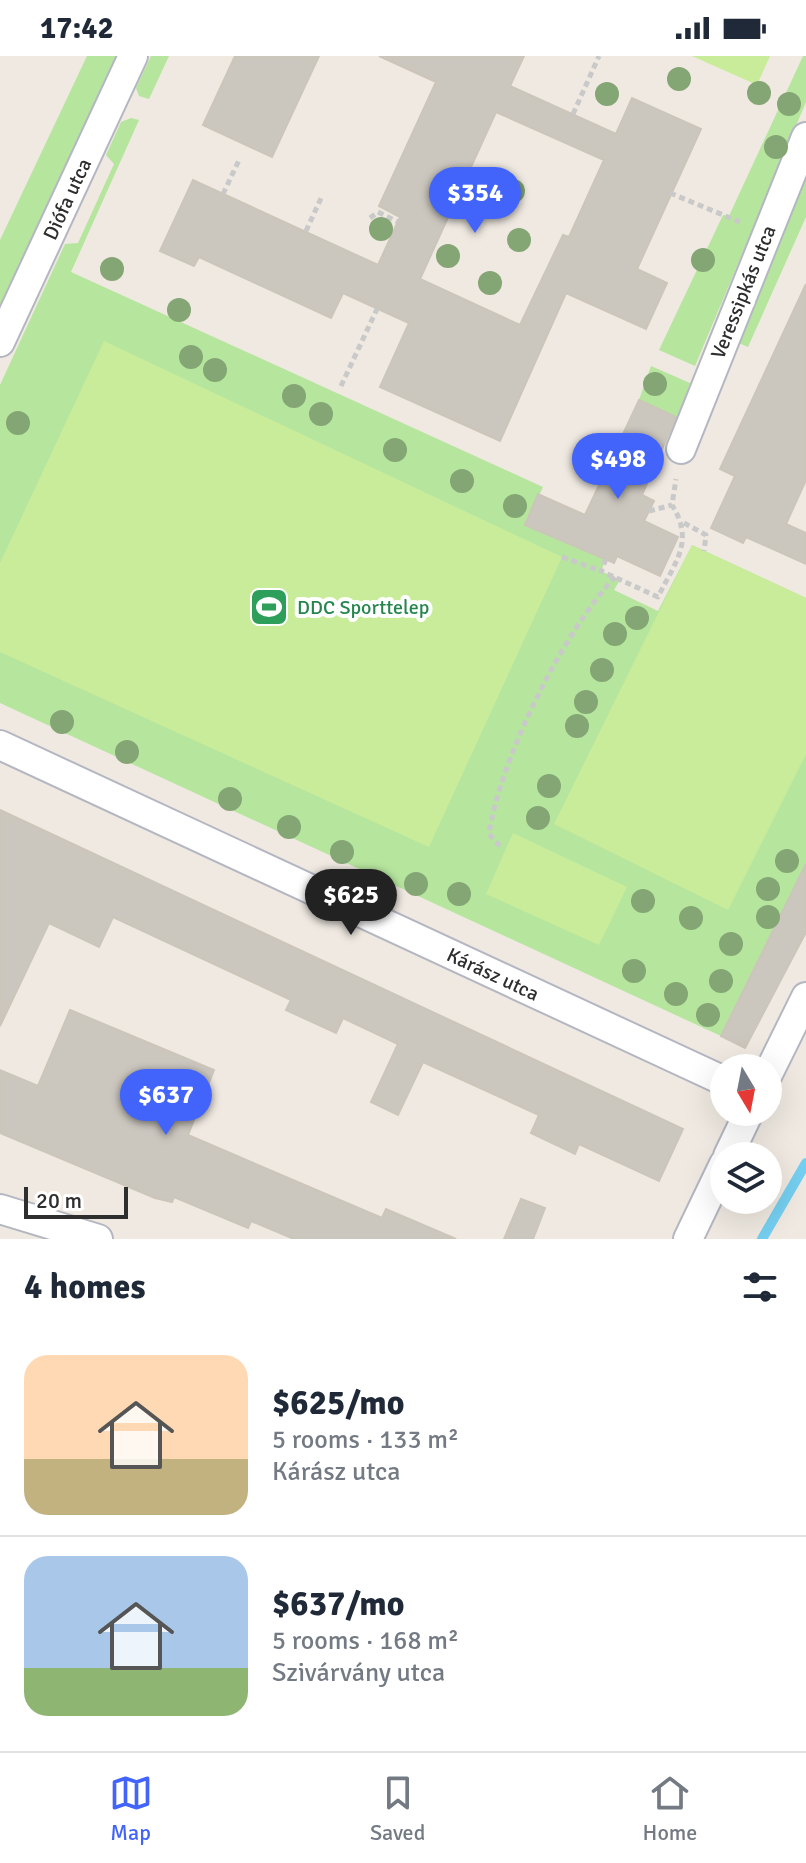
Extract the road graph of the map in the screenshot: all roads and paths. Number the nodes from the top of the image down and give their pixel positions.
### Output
1 (133, 56) edge
2 (599, 56) edge
3 (573, 114) dead end
4 (806, 137) edge
5 (240, 158) dead end
6 (670, 193) dead end
7 (223, 194) dead end
8 (322, 196) dead end
9 (370, 218) dead end
10 (398, 222) dead end
11 (306, 231) dead end
12 (767, 233) junction
13 (377, 309) dead end
14 (0, 342) edge
15 (341, 386) dead end
16 (681, 449) joint
17 (672, 505) junction
18 (649, 511) dead end
19 (683, 523) junction
20 (704, 551) dead end
21 (562, 557) dead end
22 (606, 559) dead end
23 (601, 571) junction
24 (615, 577) junction
25 (0, 745) edge
26 (500, 846) dead end
27 (806, 997) edge
28 (778, 1054) edge
29 (710, 1075) edge
30 (710, 1193) edge
31 (0, 1209) edge
32 (98, 1239) edge
33 (688, 1239) edge

1 - 14 street, Diófa utca
2 - 3 path
4 - 12 street, Veressipkás utca
5 - 7 path
6 - 12 path
8 - 11 path
9 - 10 path
12 - 16 street, Veressipkás utca
13 - 15 path
16 - 17 path
17 - 18 path
17 - 19 path
19 - 20 path
19 - 24 path
21 - 23 path
22 - 23 path
23 - 24 path
24 - 26 path
25 - 29 street, Kárász utca
27 - 28 street
30 - 33 street
31 - 32 street

